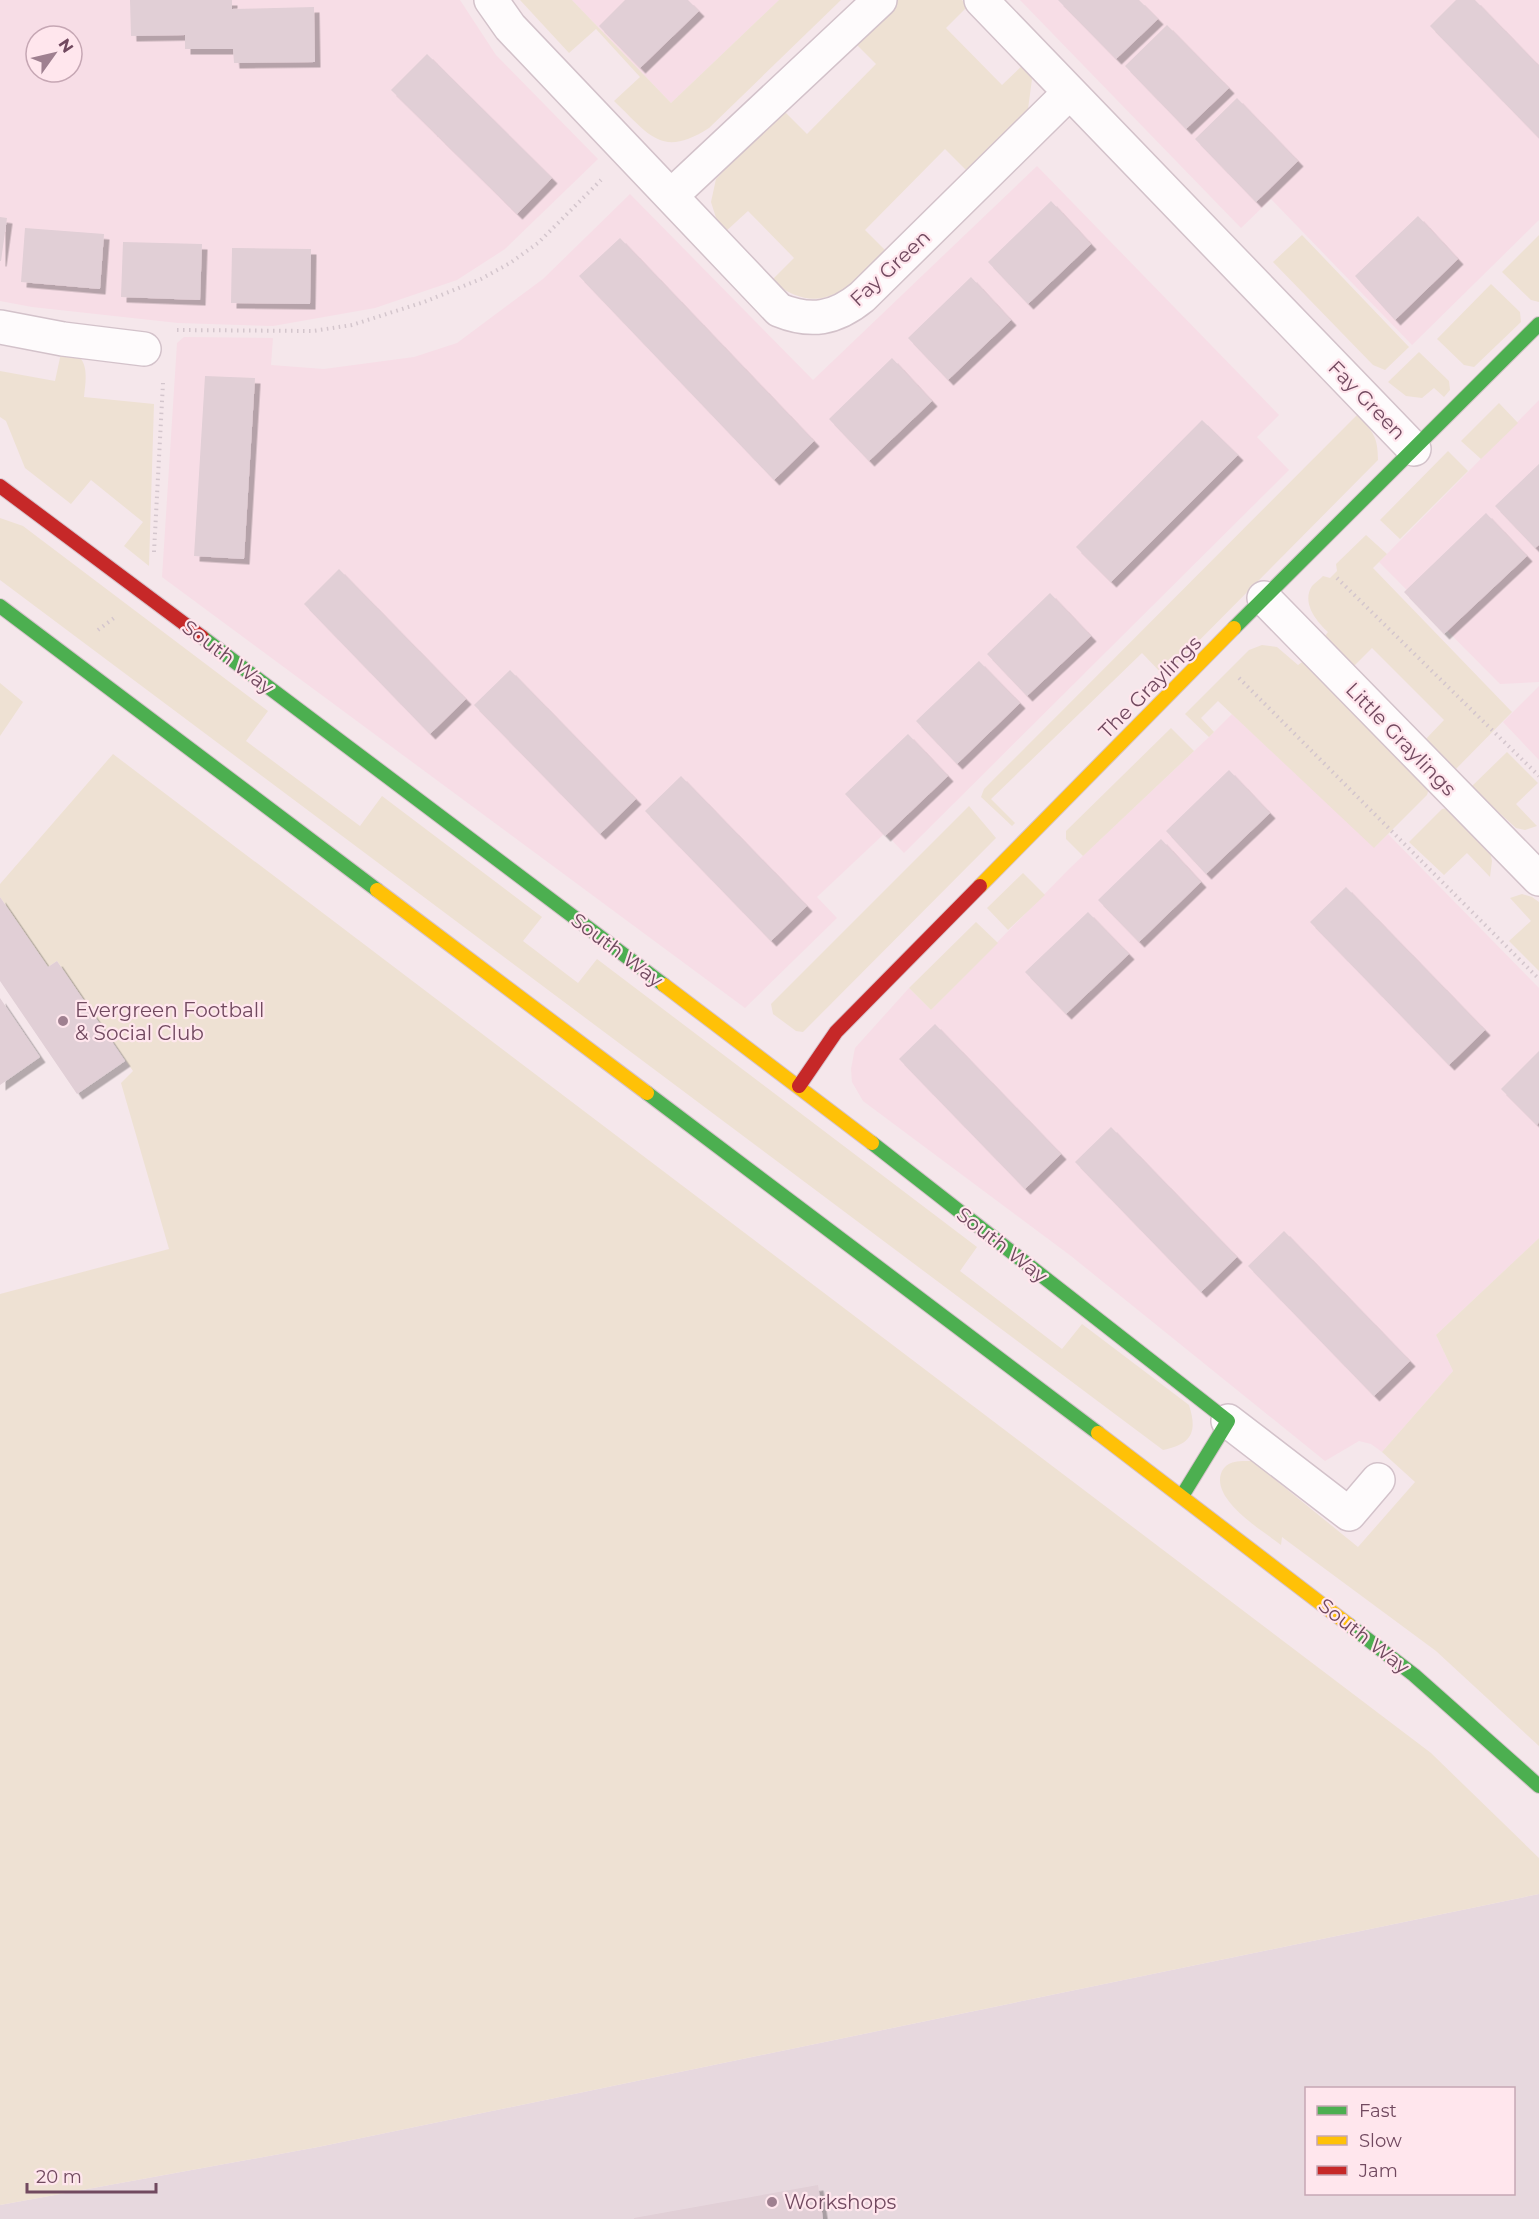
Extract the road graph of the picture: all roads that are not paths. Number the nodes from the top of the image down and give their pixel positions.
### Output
1 (490, 0) edge
2 (880, 0) edge
3 (981, 0) edge
4 (1069, 93) junction
5 (672, 195) junction
6 (1539, 324) edge
7 (0, 327) edge
8 (158, 351) road end
9 (1413, 449) junction
10 (0, 486) edge
11 (1264, 598) junction
12 (0, 606) edge
13 (1539, 879) edge
14 (799, 1086) junction
15 (1228, 1420) junction
16 (1378, 1480) dead end
17 (1182, 1496) junction
18 (1539, 1786) edge

1 - 5 street, Fay Green
2 - 5 street
3 - 4 street, Fay Green
4 - 5 street, Fay Green
4 - 9 street, Fay Green
6 - 9 street, The Graylings
7 - 8 street
9 - 11 street, The Graylings
10 - 14 street, South Way
11 - 13 street, Little Graylings
11 - 14 street, The Graylings
12 - 17 street, South Way
14 - 15 street, South Way
15 - 16 street, South Way
15 - 17 street
17 - 18 street, South Way

